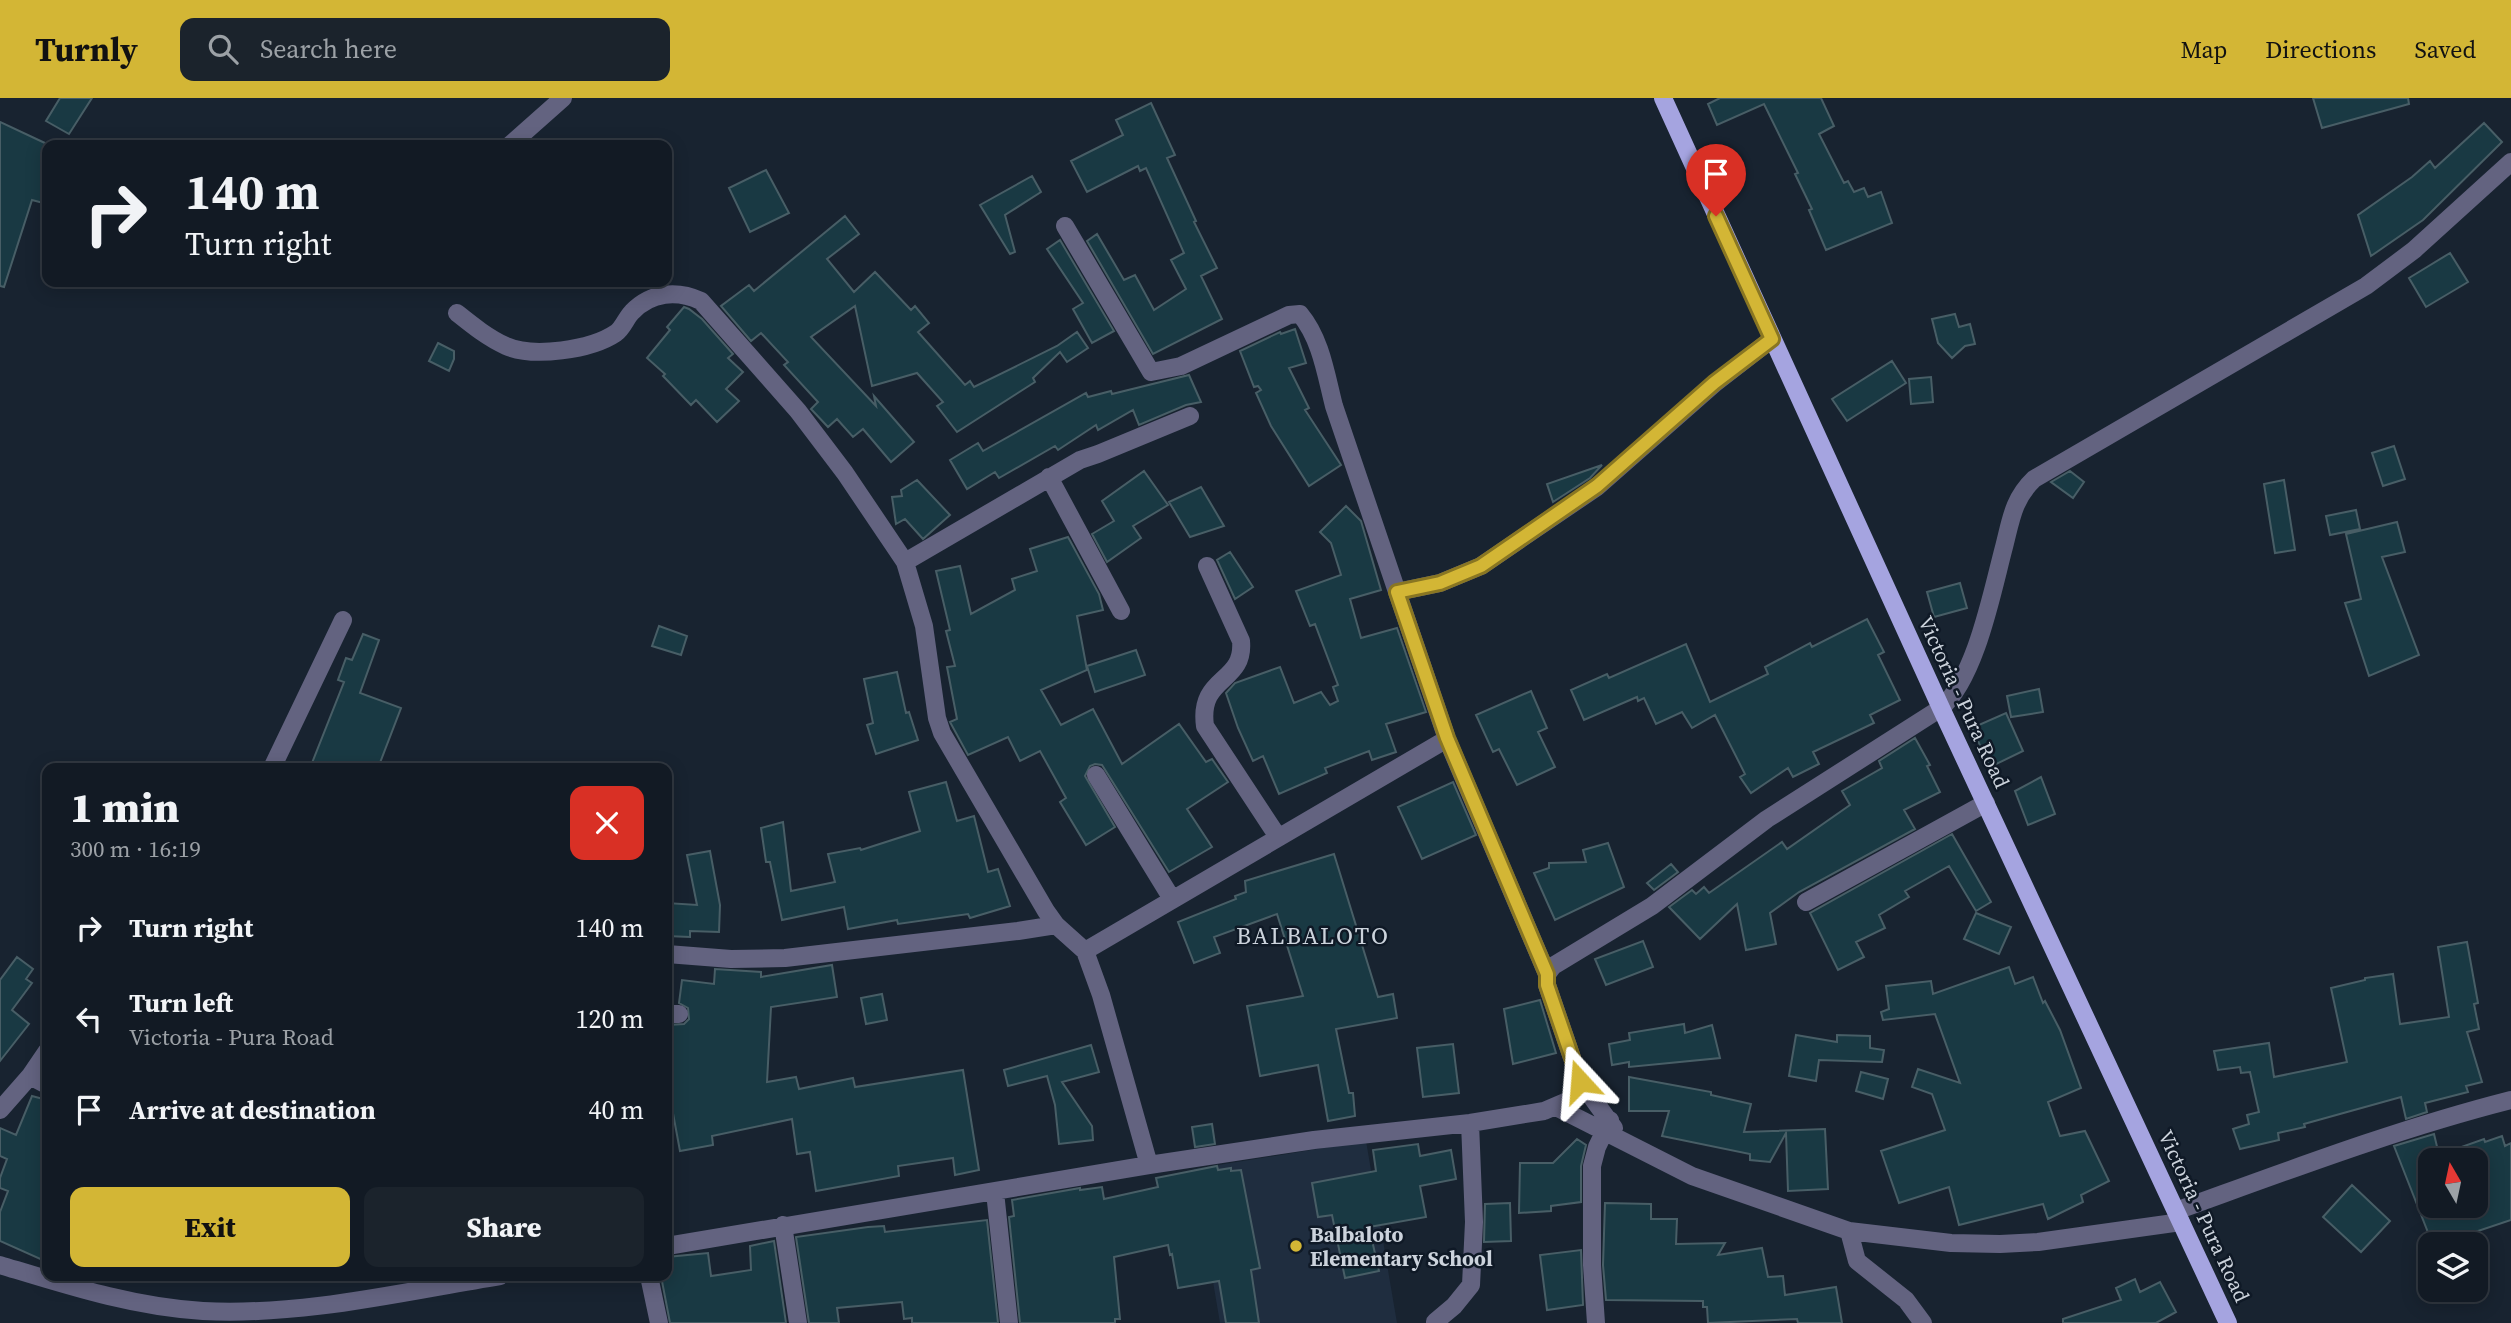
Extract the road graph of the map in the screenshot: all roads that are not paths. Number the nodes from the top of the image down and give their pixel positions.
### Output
1 (563, 98) edge
2 (1663, 98) edge
3 (516, 140) edge
4 (2511, 162) edge
5 (1065, 226) dead end
6 (457, 313) dead end
7 (1772, 339) junction
8 (1191, 416) dead end
9 (1049, 477) junction
10 (905, 562) junction
11 (1207, 566) dead end
12 (1397, 592) junction
13 (1121, 611) dead end
14 (343, 620) dead end
15 (1941, 708) junction
16 (1447, 738) junction
17 (274, 763) edge
18 (1096, 775) dead end
19 (1986, 803) junction
20 (1278, 837) junction
21 (1172, 899) junction
22 (1806, 902) dead end
23 (1056, 925) junction
24 (1085, 951) junction
25 (672, 954) edge
26 (1547, 974) junction
27 (42, 1058) edge
28 (30, 1076) junction
29 (1580, 1081) junction
30 (42, 1082) edge
31 (2511, 1100) edge
32 (1556, 1107) junction
33 (0, 1110) edge
34 (1470, 1123) junction
35 (1611, 1129) junction
36 (1149, 1165) junction
37 (995, 1192) junction
38 (2178, 1217) junction
39 (783, 1225) junction
40 (1849, 1231) junction
41 (672, 1245) edge
42 (0, 1265) edge
43 (42, 1277) edge
44 (56, 1281) edge
45 (470, 1281) edge
46 (650, 1281) edge
47 (212, 1317) edge
48 (1435, 1322) edge
49 (659, 1323) edge
50 (799, 1323) edge
51 (1009, 1323) edge
52 (1596, 1323) edge
53 (1923, 1323) edge
54 (2228, 1323) edge

1 - 3 street
2 - 7 main road, Victoria - Pura Road
4 - 15 street
5 - 12 street
6 - 10 street
7 - 12 street
7 - 15 main road, Victoria - Pura Road
8 - 9 street
9 - 10 street
9 - 13 street
10 - 23 street
11 - 20 street
12 - 16 street
14 - 17 street
15 - 19 main road, Victoria - Pura Road
15 - 26 street
16 - 20 street
16 - 26 street
18 - 21 street
19 - 22 street
19 - 38 main road, Victoria - Pura Road
20 - 21 street
21 - 24 street
23 - 24 street
23 - 25 street
24 - 36 street
26 - 29 street
27 - 28 street
28 - 30 street
28 - 33 street
29 - 32 street
29 - 35 street
31 - 38 street
32 - 34 street
32 - 35 street
34 - 36 street
34 - 48 street
35 - 40 street
35 - 52 street
36 - 37 street
37 - 39 street
37 - 51 street
38 - 40 street
38 - 54 main road, Victoria - Pura Road
39 - 41 street
39 - 50 street
40 - 53 street
42 - 43 street
44 - 47 street
45 - 47 street
46 - 49 street

